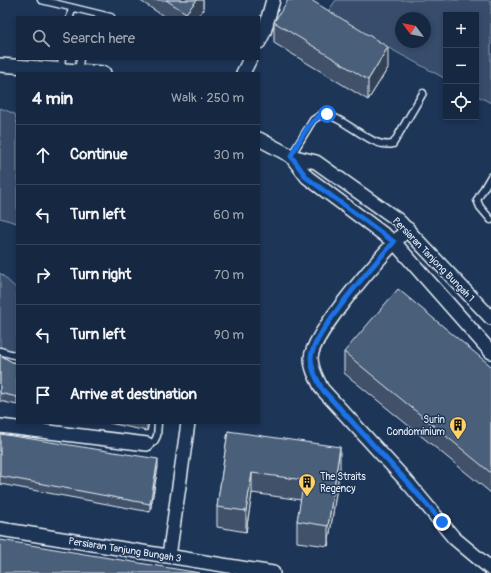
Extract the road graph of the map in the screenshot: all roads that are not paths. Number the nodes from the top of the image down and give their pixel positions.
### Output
1 (41, 0) edge
2 (273, 0) edge
3 (72, 8) junction
4 (89, 14) edge
5 (70, 16) edge
6 (104, 16) edge
7 (260, 40) edge
8 (250, 60) edge
9 (0, 65) edge
10 (79, 65) edge
11 (60, 67) edge
12 (101, 72) edge
13 (244, 72) edge
14 (16, 75) edge
15 (423, 93) dead end
16 (260, 139) edge
17 (291, 156) junction
18 (491, 176) edge
19 (491, 220) edge
20 (408, 229) junction
21 (394, 242) junction
22 (491, 318) edge
23 (0, 352) edge
24 (491, 352) edge
25 (16, 356) edge
26 (158, 424) edge
27 (188, 424) edge
28 (0, 426) edge
29 (147, 444) joint
30 (0, 529) edge
31 (169, 556) junction
32 (491, 570) edge
33 (273, 573) edge

1 - 3 lane
2 - 7 street
3 - 4 lane
3 - 5 lane
4 - 6 lane
8 - 13 street
9 - 11 street
9 - 14 street
10 - 11 street
10 - 12 street
15 - 17 lane
16 - 17 street, Persiaran Tanjong Bungah 1
17 - 20 street, Persiaran Tanjong Bungah 1
17 - 21 street, Persiaran Tanjong Bungah 1
18 - 19 lane
20 - 21 street
20 - 22 street, Persiaran Tanjong Bungah 1
21 - 24 street, Persiaran Tanjong Bungah 1
21 - 32 street
23 - 25 lane
26 - 29 lane
27 - 31 street
28 - 29 street
30 - 31 street, Persiaran Tanjung Bungah 3
31 - 33 street, Persiaran Tanjung Bungah 3

